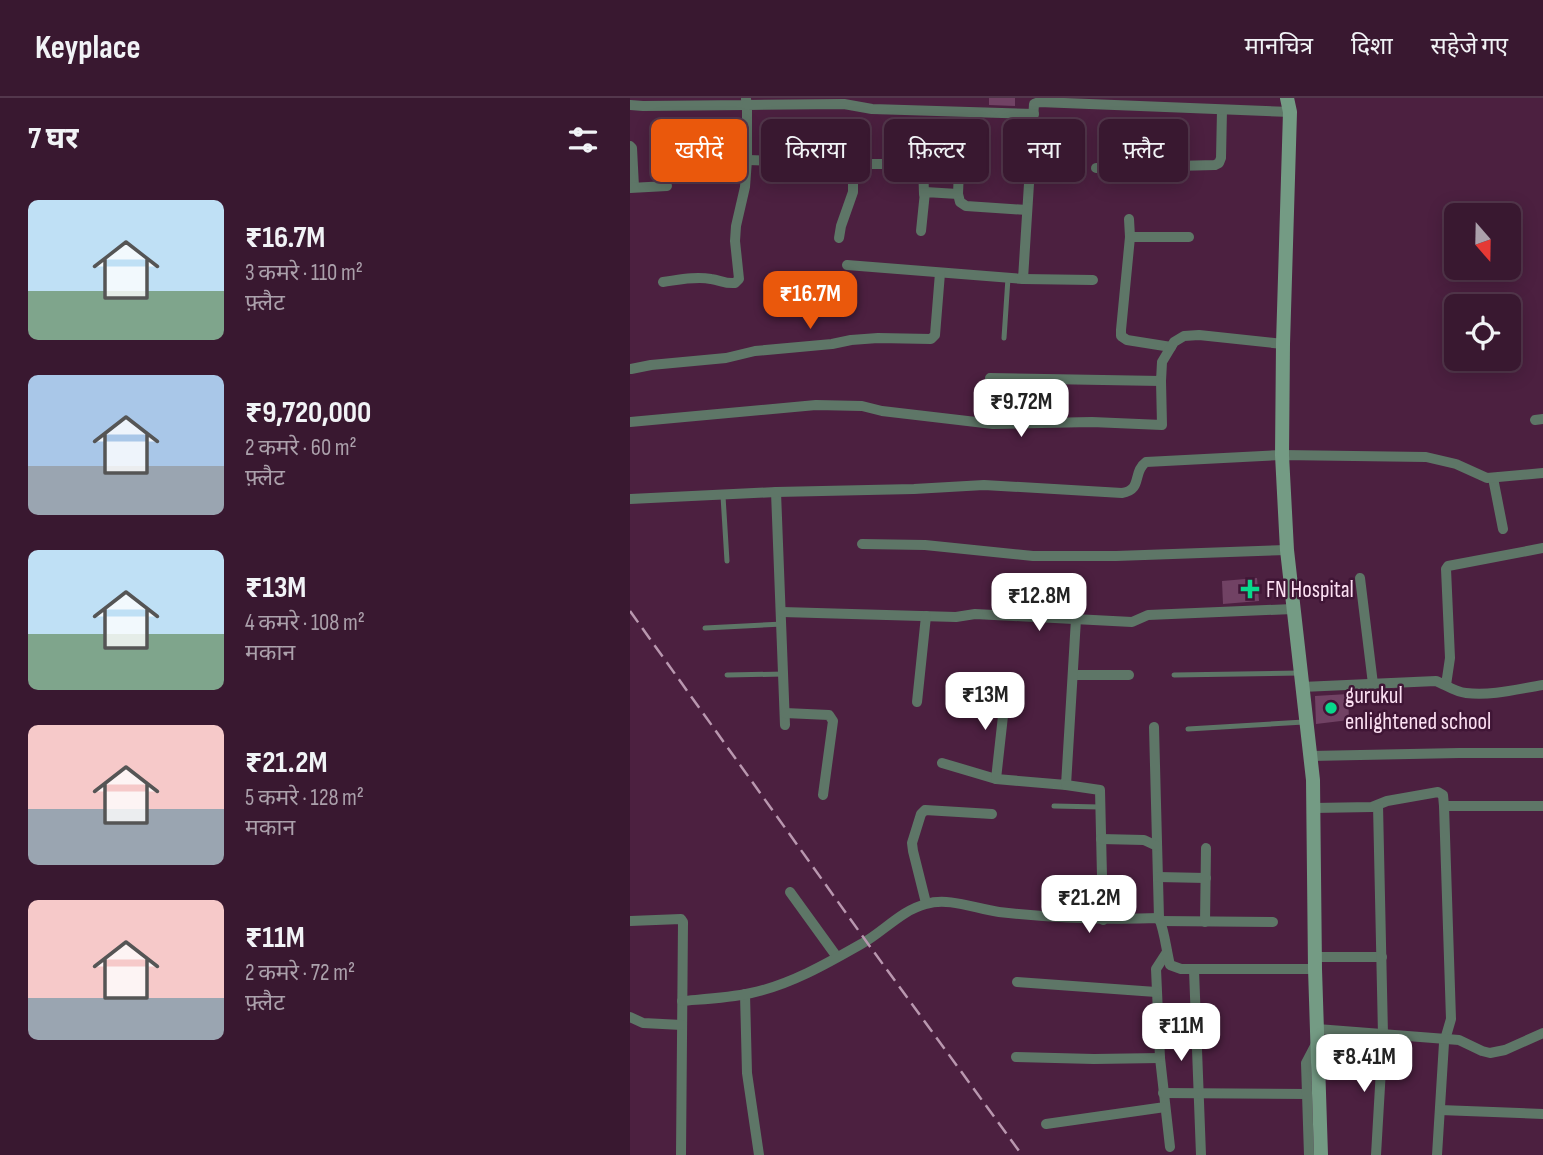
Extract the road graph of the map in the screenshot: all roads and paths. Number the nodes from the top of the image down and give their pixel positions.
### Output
1 (747, 101) edge
2 (649, 102) edge
3 (630, 105) edge
4 (1289, 105) edge
5 (1223, 110) junction
6 (1034, 114) junction
7 (747, 119) edge
8 (630, 146) edge
9 (747, 160) edge
10 (761, 161) edge
11 (1096, 168) dead end
12 (745, 182) edge
13 (853, 182) edge
14 (924, 182) edge
15 (958, 182) edge
16 (667, 186) dead end
17 (632, 188) edge
18 (924, 194) junction
19 (958, 194) junction
20 (1027, 210) junction
21 (1129, 219) dead end
22 (921, 231) dead end
23 (1130, 237) junction
24 (1189, 237) dead end
25 (839, 238) dead end
26 (847, 265) dead end
27 (940, 273) junction
28 (1008, 278) junction
29 (1023, 279) junction
30 (1093, 280) dead end
31 (663, 282) dead end
32 (1003, 338) dead end
33 (1283, 344) junction
34 (1171, 347) junction
35 (631, 369) edge
36 (990, 378) dead end
37 (1161, 381) junction
38 (630, 422) edge
39 (1282, 455) junction
40 (1543, 473) edge
41 (1493, 478) junction
42 (776, 492) junction
43 (723, 496) junction
44 (630, 499) edge
45 (1503, 529) dead end
46 (862, 544) dead end
47 (1543, 548) edge
48 (1287, 550) junction
49 (727, 561) dead end
50 (1360, 578) dead end
51 (1293, 609) junction
52 (926, 616) junction
53 (782, 618) junction
54 (1076, 620) junction
55 (705, 628) dead end
56 (784, 674) junction
57 (727, 675) dead end
58 (1073, 675) junction
59 (1129, 675) dead end
60 (1174, 675) dead end
61 (1301, 680) junction
62 (1373, 684) junction
63 (1446, 685) junction
64 (1543, 685) edge
65 (1006, 689) dead end
66 (917, 702) dead end
67 (1307, 722) junction
68 (1154, 727) dead end
69 (1188, 729) dead end
70 (1543, 753) edge
71 (1311, 756) junction
72 (942, 763) dead end
73 (996, 779) junction
74 (1066, 785) junction
75 (823, 795) dead end
76 (1378, 805) junction
77 (1054, 806) dead end
78 (1444, 806) junction
79 (1543, 806) edge
80 (1100, 807) junction
81 (1313, 808) junction
82 (992, 814) dead end
83 (1101, 839) junction
84 (1157, 846) junction
85 (1206, 848) dead end
86 (1158, 877) junction
87 (1206, 878) junction
88 (790, 892) dead end
89 (926, 903) junction
90 (1102, 907) junction
91 (1086, 918) junction
92 (1103, 920) junction
93 (1160, 920) junction
94 (630, 921) edge
95 (1205, 922) junction
96 (1273, 922) dead end
97 (1167, 952) junction
98 (837, 957) junction
99 (1381, 957) junction
100 (1315, 963) junction
101 (1194, 970) junction
102 (1017, 982) dead end
103 (1156, 992) junction
104 (745, 994) junction
105 (682, 1001) junction
106 (630, 1017) edge
107 (682, 1025) junction
108 (1543, 1033) edge
109 (1317, 1035) junction
110 (1383, 1035) junction
111 (1445, 1038) junction
112 (1016, 1057) dead end
113 (1160, 1058) junction
114 (1163, 1093) junction
115 (1198, 1093) junction
116 (1307, 1094) junction
117 (1165, 1107) junction
118 (1440, 1110) junction
119 (1543, 1114) edge
120 (1046, 1124) dead end
121 (1170, 1147) dead end
122 (681, 1155) edge
123 (760, 1155) edge
124 (1201, 1155) edge
125 (1309, 1155) edge
126 (1321, 1155) edge
127 (1326, 1155) edge
128 (1376, 1155) edge
129 (1437, 1155) edge

1 - 2 street
1 - 6 street
1 - 7 street
2 - 3 street
4 - 5 street
4 - 33 street
5 - 6 street
5 - 11 street
6 - 20 street
8 - 17 street
9 - 10 street
12 - 31 street
13 - 25 street
14 - 18 street
15 - 19 street
16 - 17 street
18 - 19 street
18 - 22 street
19 - 20 street
20 - 29 street
21 - 23 street
23 - 24 street
23 - 34 street
26 - 27 street
27 - 28 street
27 - 35 street
28 - 29 street
28 - 32 lane
29 - 30 street
33 - 34 street
33 - 39 street
34 - 37 street
36 - 37 street
37 - 38 street
39 - 41 street
39 - 42 street
39 - 48 street
40 - 41 street
41 - 45 street
42 - 43 street
42 - 53 street
43 - 44 street
43 - 49 lane
46 - 48 street
47 - 63 street
48 - 51 street
50 - 62 street
51 - 54 street
51 - 61 street
52 - 53 street
52 - 54 street
52 - 66 street
53 - 55 lane
53 - 56 street
54 - 58 street
56 - 57 lane
56 - 75 street
58 - 59 street
58 - 74 street
60 - 61 lane
61 - 62 street
61 - 67 street
62 - 63 street
63 - 64 street
65 - 73 street
67 - 69 lane
67 - 71 street
68 - 84 street
70 - 71 street
71 - 81 street
72 - 73 street
73 - 74 street
74 - 80 street
76 - 78 street
76 - 81 street
76 - 99 street
77 - 80 lane
78 - 79 street
78 - 111 street
80 - 83 street
81 - 100 street
82 - 89 street
83 - 84 street
83 - 90 street
84 - 86 street
85 - 87 street
86 - 87 street
86 - 93 street
87 - 95 street
88 - 98 street
89 - 91 street
89 - 98 street
90 - 91 street
90 - 92 street
91 - 92 street
92 - 93 street
93 - 95 street
93 - 97 street
94 - 105 street
95 - 96 street
97 - 101 street
97 - 103 street
98 - 104 street
99 - 100 street
99 - 110 street
100 - 101 street
100 - 109 street
101 - 115 street
102 - 103 street
103 - 113 street
104 - 105 street
104 - 123 street
105 - 107 street
106 - 107 street
107 - 122 street
108 - 111 street
109 - 110 street
109 - 116 street
109 - 126 street
109 - 127 street
110 - 111 street
110 - 128 street
111 - 118 street
112 - 113 street
113 - 114 street
114 - 115 street
114 - 117 street
115 - 116 street
115 - 124 street
116 - 125 street
117 - 120 street
117 - 121 street
118 - 119 street
118 - 129 street

